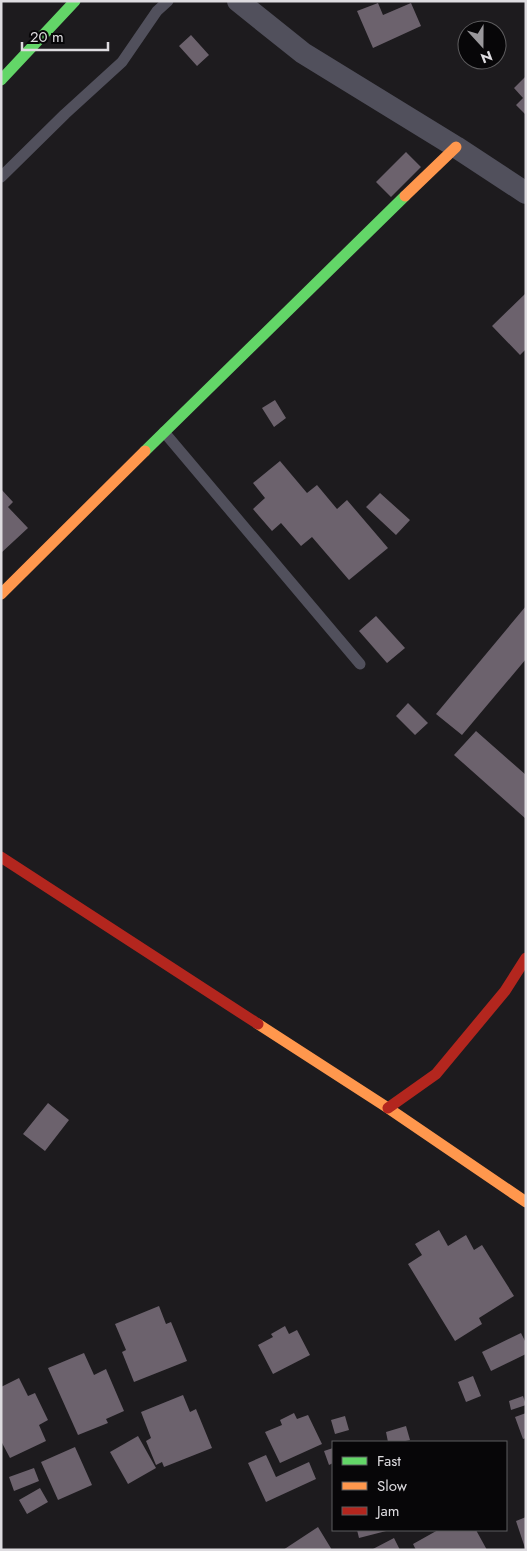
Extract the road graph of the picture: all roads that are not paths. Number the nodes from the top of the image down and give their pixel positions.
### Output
1 (75, 1) edge
2 (168, 1) edge
3 (238, 1) edge
4 (1, 80) edge
5 (456, 147) junction
6 (1, 177) edge
7 (526, 193) edge
8 (164, 432) junction
9 (1, 594) edge
10 (360, 664) dead end
11 (1, 857) edge
12 (526, 958) edge
13 (388, 1108) junction
14 (526, 1202) edge

1 - 4 street
2 - 6 lane
3 - 5 street
5 - 7 street
5 - 8 street
8 - 9 street
8 - 10 lane
11 - 13 street
12 - 13 street
13 - 14 street

